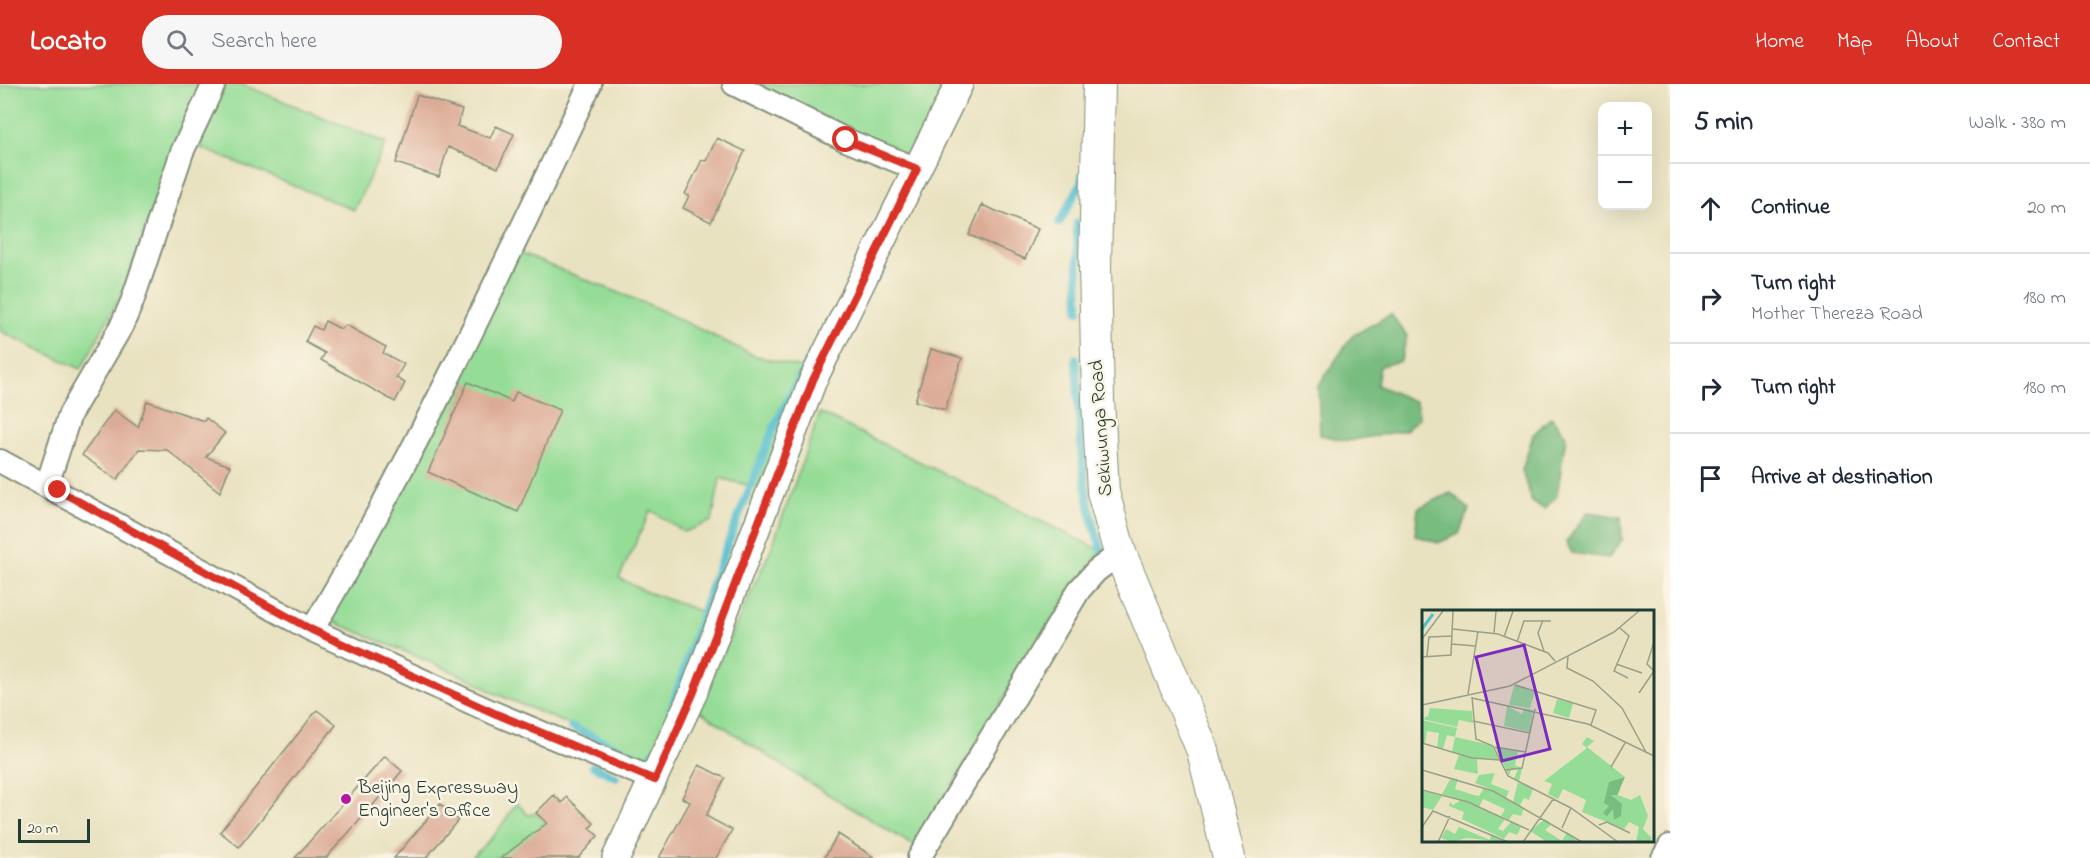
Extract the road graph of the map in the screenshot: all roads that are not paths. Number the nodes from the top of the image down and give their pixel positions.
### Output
1 (214, 84) edge
2 (590, 84) edge
3 (734, 84) edge
4 (959, 84) edge
5 (1099, 84) edge
6 (917, 169) junction
7 (0, 461) edge
8 (47, 485) junction
9 (1120, 553) junction
10 (312, 630) junction
11 (655, 780) junction
12 (1670, 846) edge
13 (616, 858) edge
14 (919, 858) edge
15 (1229, 858) edge
16 (1663, 858) edge

1 - 8 street
2 - 10 street
3 - 6 street
4 - 6 street
5 - 9 main road, Sekiwunga Road
6 - 11 street
7 - 8 street
8 - 10 street
9 - 14 street
9 - 15 main road, Sekiwunga Road
10 - 11 street
11 - 13 street
12 - 16 street

